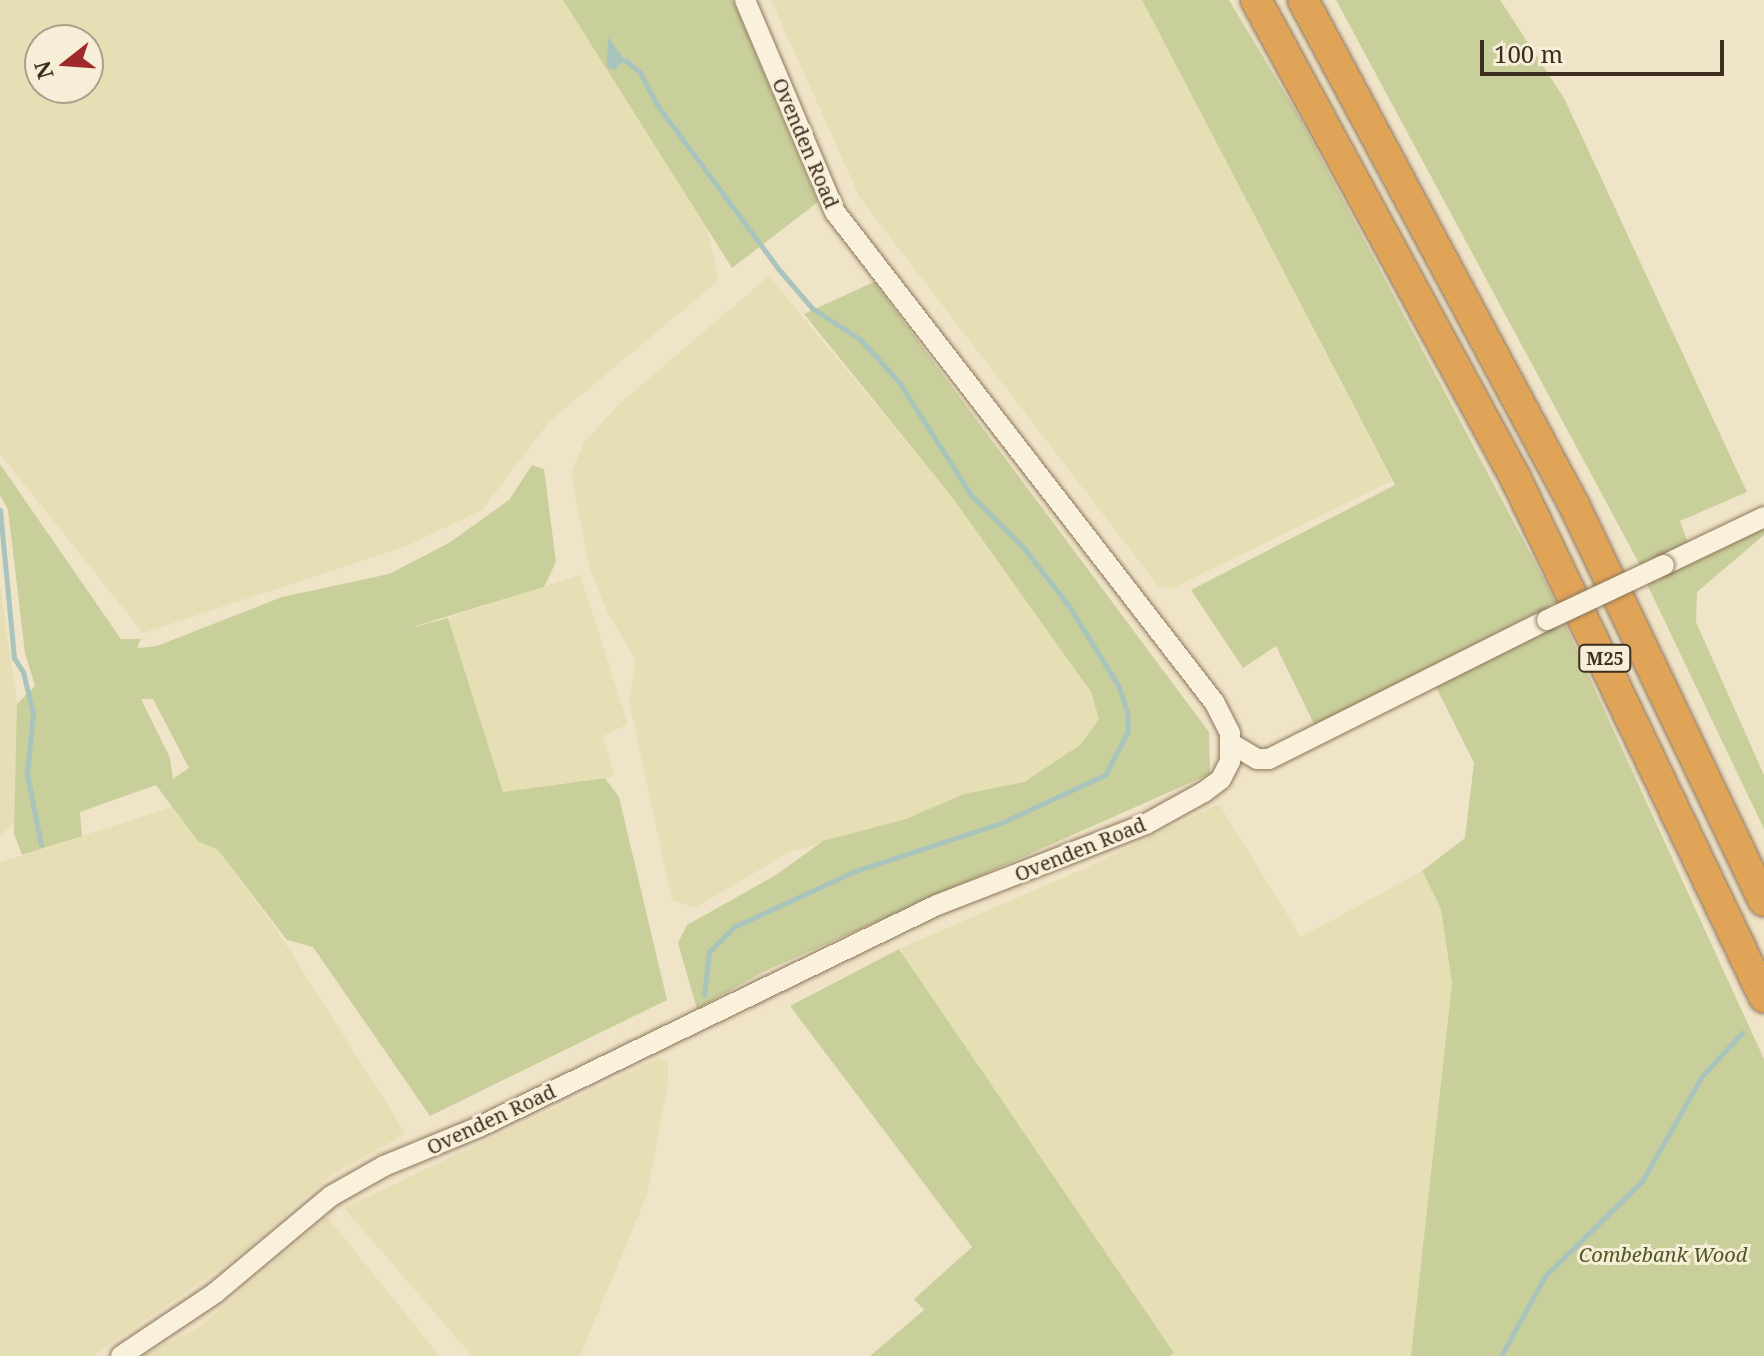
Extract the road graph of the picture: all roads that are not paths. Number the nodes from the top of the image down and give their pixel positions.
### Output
1 (745, 0) edge
2 (1256, 0) edge
3 (1303, 0) edge
4 (1764, 517) edge
5 (1232, 744) junction
6 (1269, 759) junction
7 (1221, 779) junction
8 (1764, 901) edge
9 (1764, 997) edge
10 (121, 1356) edge

1 - 5 street, Ovenden Road
2 - 9 highway, M25
3 - 8 highway, M25
4 - 6 street, Ovenden Road, bridge
5 - 6 street
5 - 7 street
6 - 7 street, Ovenden Road
7 - 10 street, Ovenden Road

